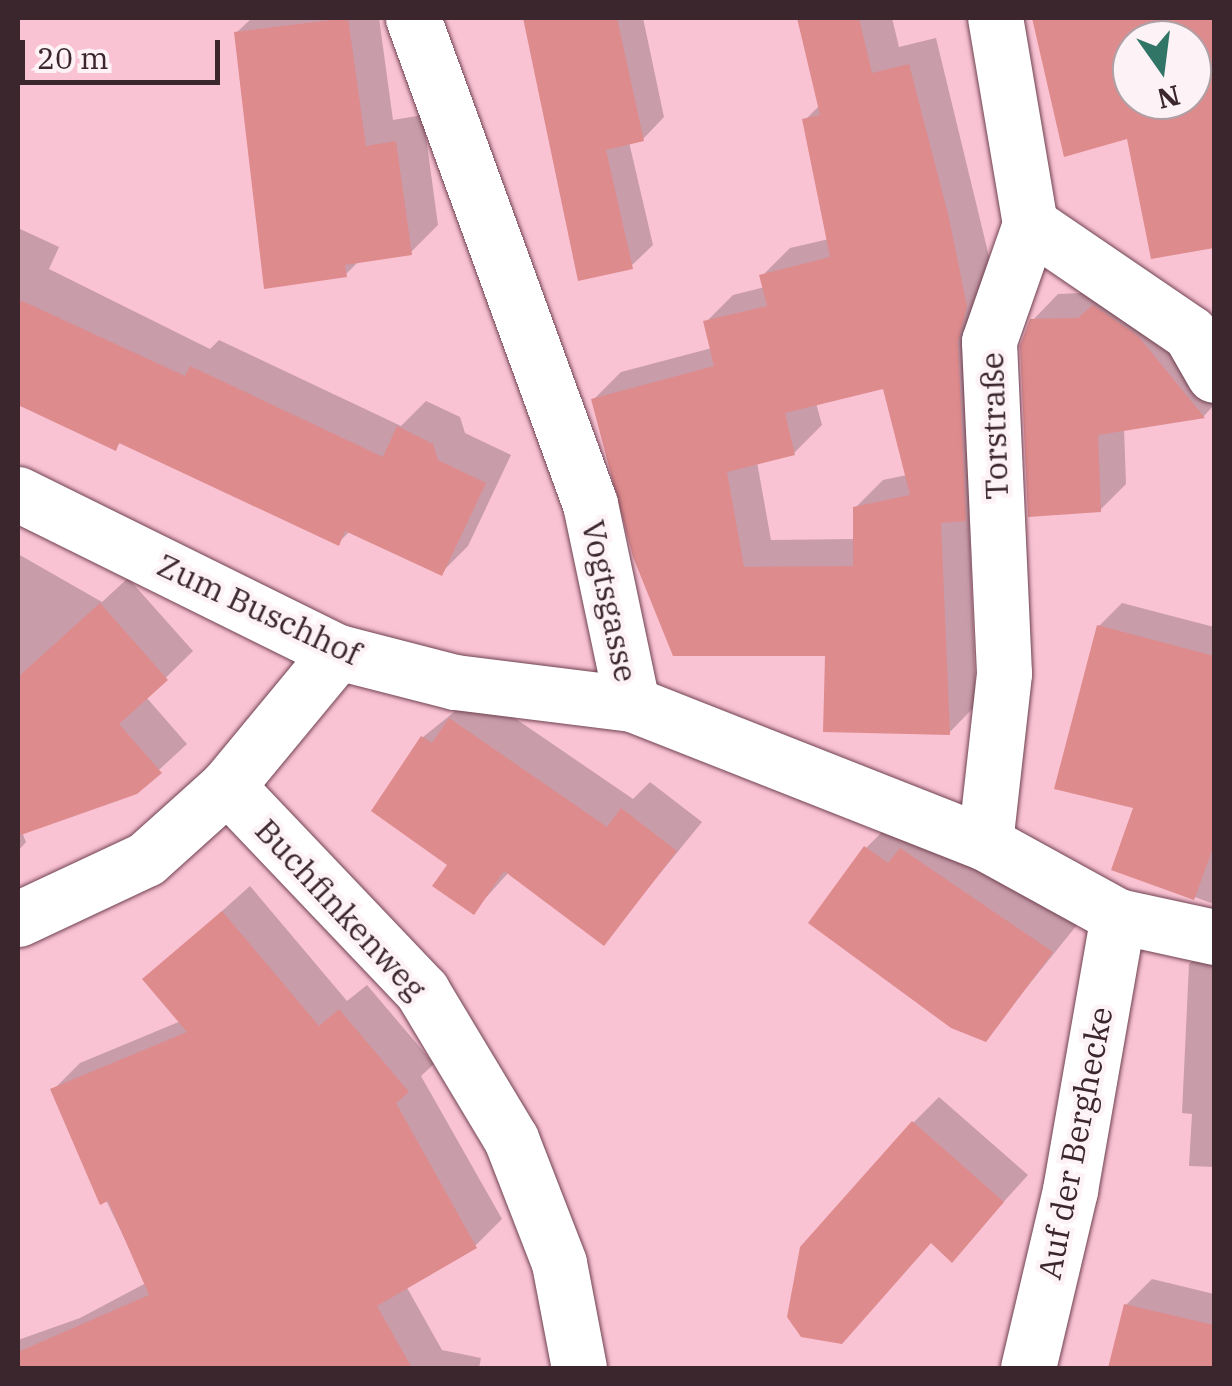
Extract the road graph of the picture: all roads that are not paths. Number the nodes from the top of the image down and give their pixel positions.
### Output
1 (413, 18) edge
2 (995, 18) edge
3 (1030, 224) junction
4 (1214, 375) edge
5 (18, 494) edge
6 (338, 652) junction
7 (632, 704) junction
8 (228, 786) junction
9 (985, 842) junction
10 (1118, 916) junction
11 (18, 919) edge
12 (1213, 935) edge
13 (579, 1368) edge
14 (1028, 1368) edge

1 - 7 street, Vogtsgasse
2 - 3 street, Torstraße
3 - 4 street
3 - 9 street, Torstraße
5 - 6 street, Zum Buschhof
6 - 7 street, Zum Buschhof
6 - 8 street
7 - 9 street, Vogtsgasse
8 - 11 street
8 - 13 street, Buchfinkenweg
9 - 10 street, Vogtsgasse
10 - 12 street, Vogtsgasse
10 - 14 street, Auf der Berghecke

